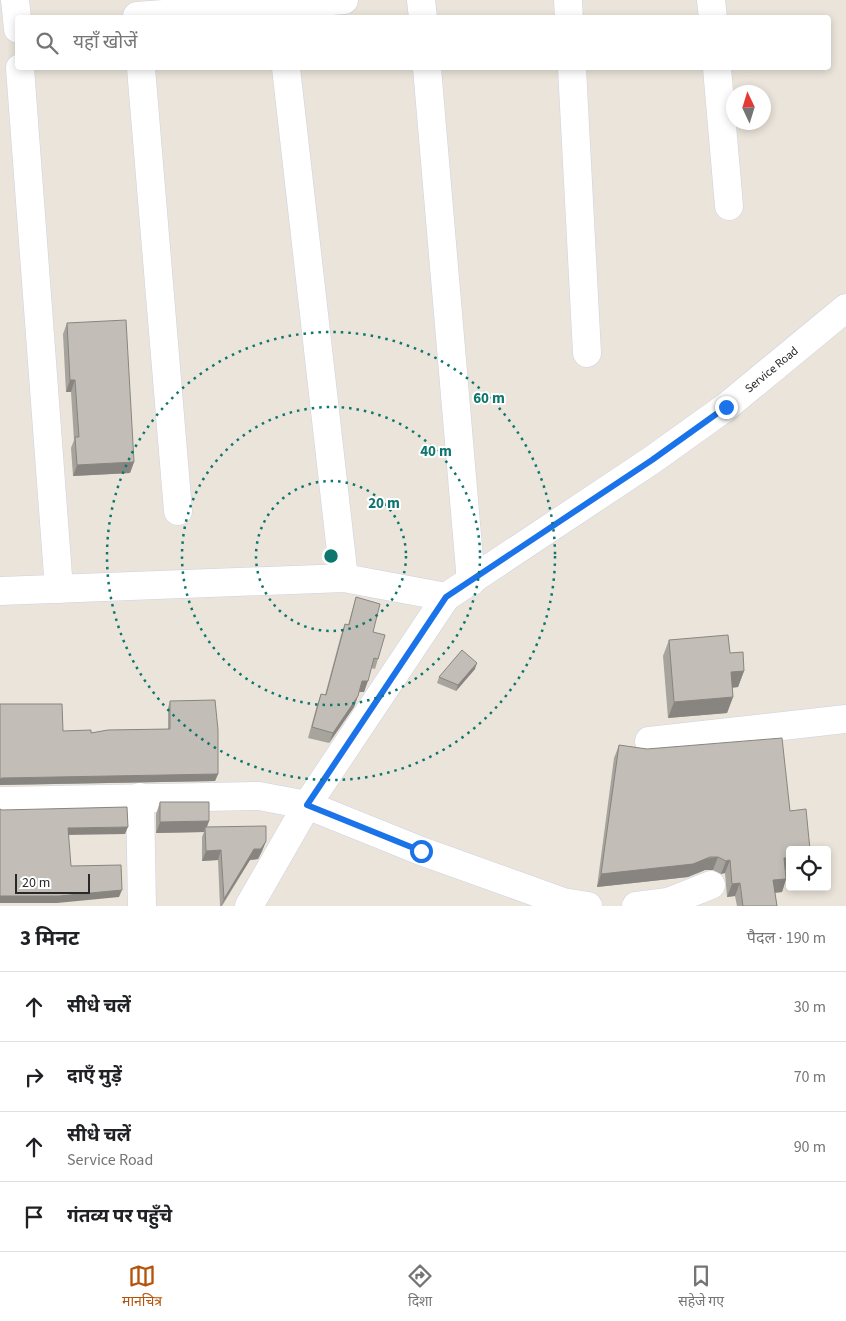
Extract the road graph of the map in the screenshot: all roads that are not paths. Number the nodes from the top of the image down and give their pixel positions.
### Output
1 (15, 0) edge
2 (344, 0) edge
3 (421, 0) edge
4 (568, 0) edge
5 (711, 0) edge
6 (136, 11) edge
7 (280, 11) edge
8 (17, 15) edge
9 (423, 15) edge
10 (569, 15) edge
11 (713, 15) edge
12 (20, 70) edge
13 (141, 70) edge
14 (286, 70) edge
15 (427, 70) edge
16 (572, 70) edge
17 (717, 70) edge
18 (729, 206) dead end
19 (846, 308) edge
20 (588, 353) dead end
21 (178, 511) dead end
22 (344, 578) junction
23 (471, 582) junction
24 (59, 589) junction
25 (0, 591) edge
26 (446, 597) junction
27 (846, 719) edge
28 (649, 741) dead end
29 (140, 797) junction
30 (0, 801) edge
31 (307, 805) junction
32 (711, 885) dead end
33 (142, 906) edge
34 (249, 906) edge
35 (588, 906) edge
36 (636, 906) edge

1 - 8 street
2 - 7 street
3 - 9 street
4 - 10 street
5 - 11 street
6 - 7 street
12 - 24 street
13 - 21 street
14 - 22 street
15 - 23 street
16 - 20 street
17 - 18 street
19 - 23 street, Service Road
22 - 24 street
22 - 26 street
23 - 26 street, Service Road
24 - 25 street
26 - 31 street
27 - 28 street
29 - 30 street
29 - 31 street
29 - 33 street
31 - 34 street
31 - 35 street
32 - 36 street

